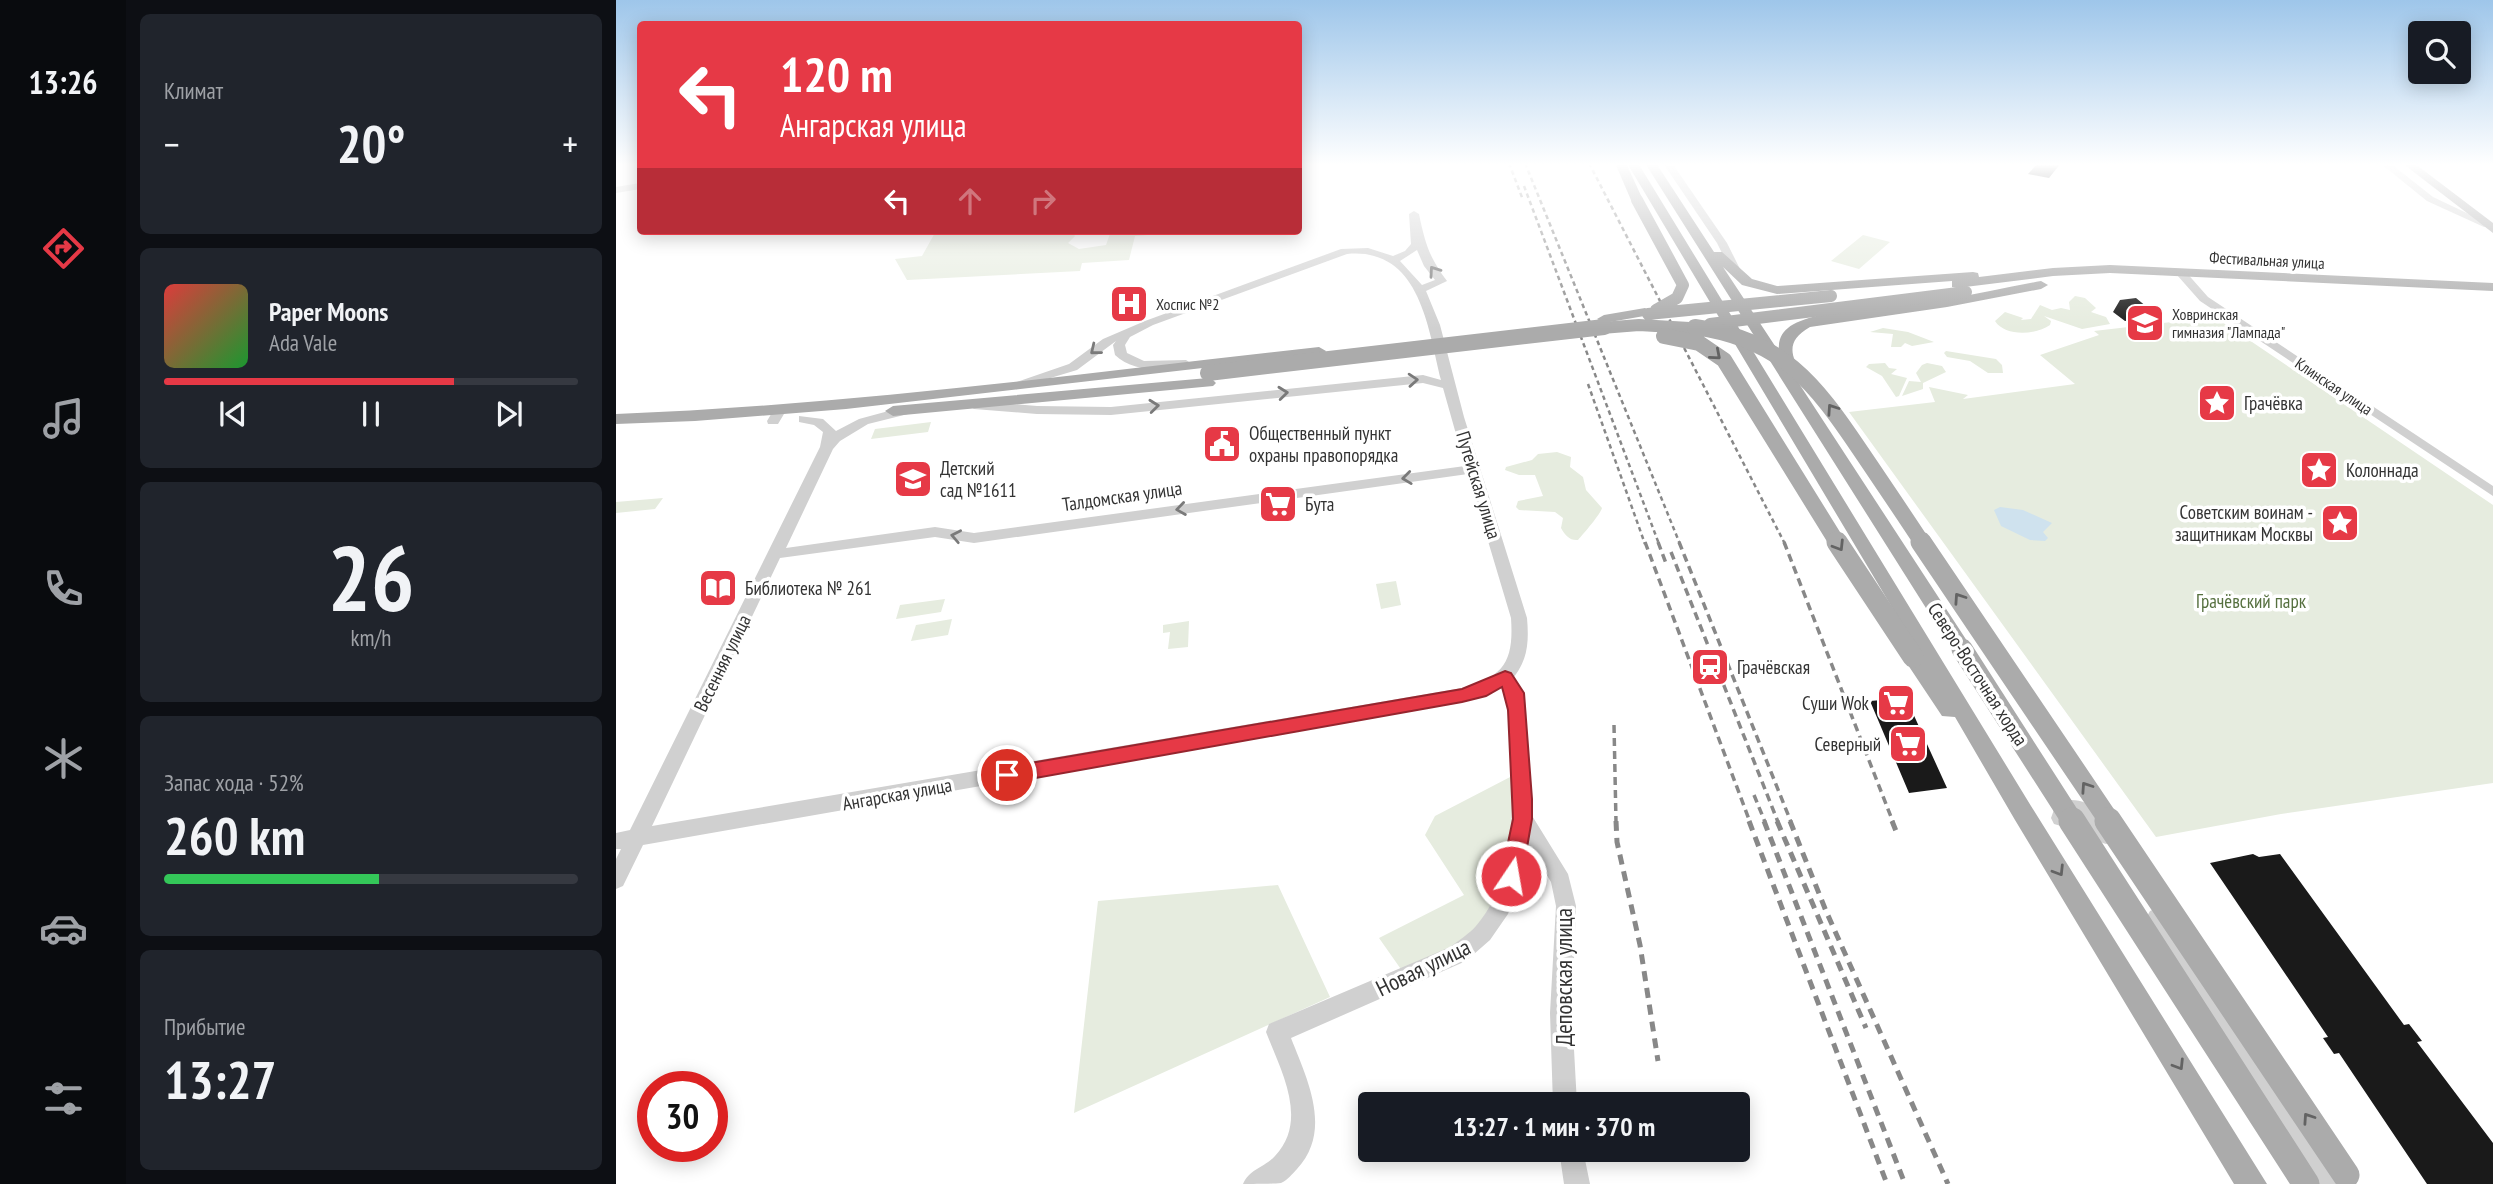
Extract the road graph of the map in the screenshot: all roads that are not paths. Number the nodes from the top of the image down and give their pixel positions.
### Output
1 (1415, 218) edge
2 (1649, 218) edge
3 (1665, 218) edge
4 (1685, 218) edge
5 (1688, 218) edge
6 (1704, 218) edge
7 (2471, 218) edge
8 (2490, 227) edge
9 (1675, 234) joint
10 (1418, 239) junction
11 (1393, 260) junction
12 (1738, 275) junction
13 (2184, 277) junction
14 (2493, 287) edge
15 (1962, 288) junction
16 (1420, 290) junction
17 (2493, 293) edge
18 (1604, 319) junction
19 (1156, 320) junction
20 (1604, 338) junction
21 (1208, 373) junction
22 (1014, 385) junction
23 (1448, 386) junction
24 (846, 404) junction
25 (973, 405) junction
26 (907, 410) junction
27 (777, 415) junction
28 (616, 419) edge
29 (804, 419) junction
30 (616, 431) edge
31 (827, 447) junction
32 (1804, 449) joint
33 (1838, 456) junction
34 (1474, 469) junction
35 (2493, 492) edge
36 (775, 554) junction
37 (1505, 677) junction
38 (2024, 813) junction
39 (1522, 819) junction
40 (626, 839) edge
41 (616, 880) edge
42 (1564, 1092) edge
43 (1574, 1162) edge
44 (1256, 1184) edge
45 (1577, 1184) edge
46 (2252, 1184) edge
47 (2295, 1184) edge
48 (2306, 1184) edge
49 (2328, 1184) edge
50 (2352, 1184) edge

1 - 10 street
2 - 18 main road, bridge
3 - 9 main road, Северо-Восточная хорда
4 - 33 main road, Северо-Восточная хорда
5 - 12 main road
6 - 12 street
7 - 8 street
9 - 32 main road, Северо-Восточная хорда
10 - 11 street
16 -> 10 street
11 - 16 street, Путейская улица
11 - 19 street
12 - 15 main road
13 - 14 main road, Фестивальная улица
13 - 15 main road, Фестивальная улица
13 - 15 main road, Фестивальная улица
13 - 17 main road, Фестивальная улица
13 - 35 street, Клинская улица
15 - 18 main road, bridge
15 - 20 main road, bridge
15 - 33 main road
16 - 23 street, Путейская улица
18 - 21 main road
19 - 21 street
19 -> 22 street
20 - 21 main road
20 -> 38 main road, bridge
21 - 22 main road
21 - 24 main road
21 - 25 main road
50 -> 21 main road, bridge
22 - 24 main road
25 -> 23 street
23 - 34 street, Путейская улица
24 - 27 main road
25 - 26 main road
26 - 29 main road
26 - 31 street, Весенняя улица
27 - 28 main road
27 - 29 main road
27 - 30 main road
29 - 31 street
31 - 36 street, Весенняя улица
32 - 38 main road, Северо-Восточная хорда
33 - 48 main road, Северо-Восточная хорда, bridge
34 -> 36 street, Талдомская улица
34 - 37 street, Путейская улица
36 - 40 street, Весенняя улица
37 - 39 street, Новая улица
37 - 40 street, Ангарская улица
38 -> 46 main road, Северо-Восточная хорда
39 - 42 street, Деповская улица
39 - 44 street, Новая улица
40 - 41 street, Весенняя улица
43 - 45 street
47 - 49 street

